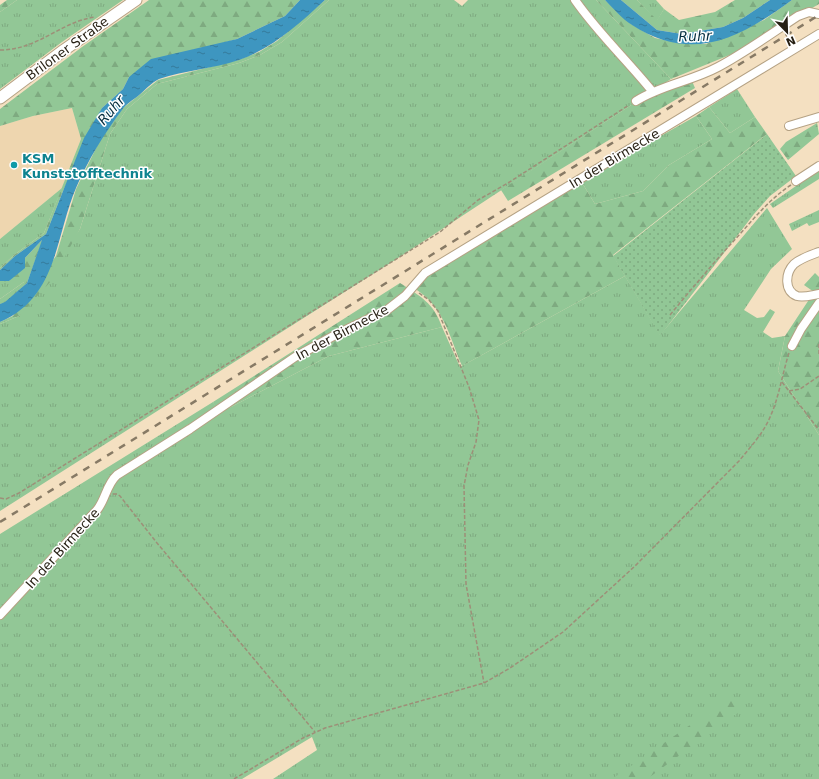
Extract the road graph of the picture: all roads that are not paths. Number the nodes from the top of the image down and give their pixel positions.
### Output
1 (136, 0) edge
2 (575, 0) edge
3 (819, 14) edge
4 (819, 34) edge
5 (652, 92) junction
6 (0, 98) edge
7 (636, 101) road end
8 (819, 117) edge
9 (789, 126) dead end
10 (819, 166) edge
11 (796, 181) road end
12 (819, 252) edge
13 (819, 294) edge
14 (819, 303) edge
15 (792, 346) road end
16 (0, 615) edge

1 - 6 main road, Briloner Straße
2 - 5 street
3 - 5 street
4 - 16 street, In der Birmecke
5 - 7 street
8 - 9 street
10 - 11 street
12 - 13 street
14 - 15 street

